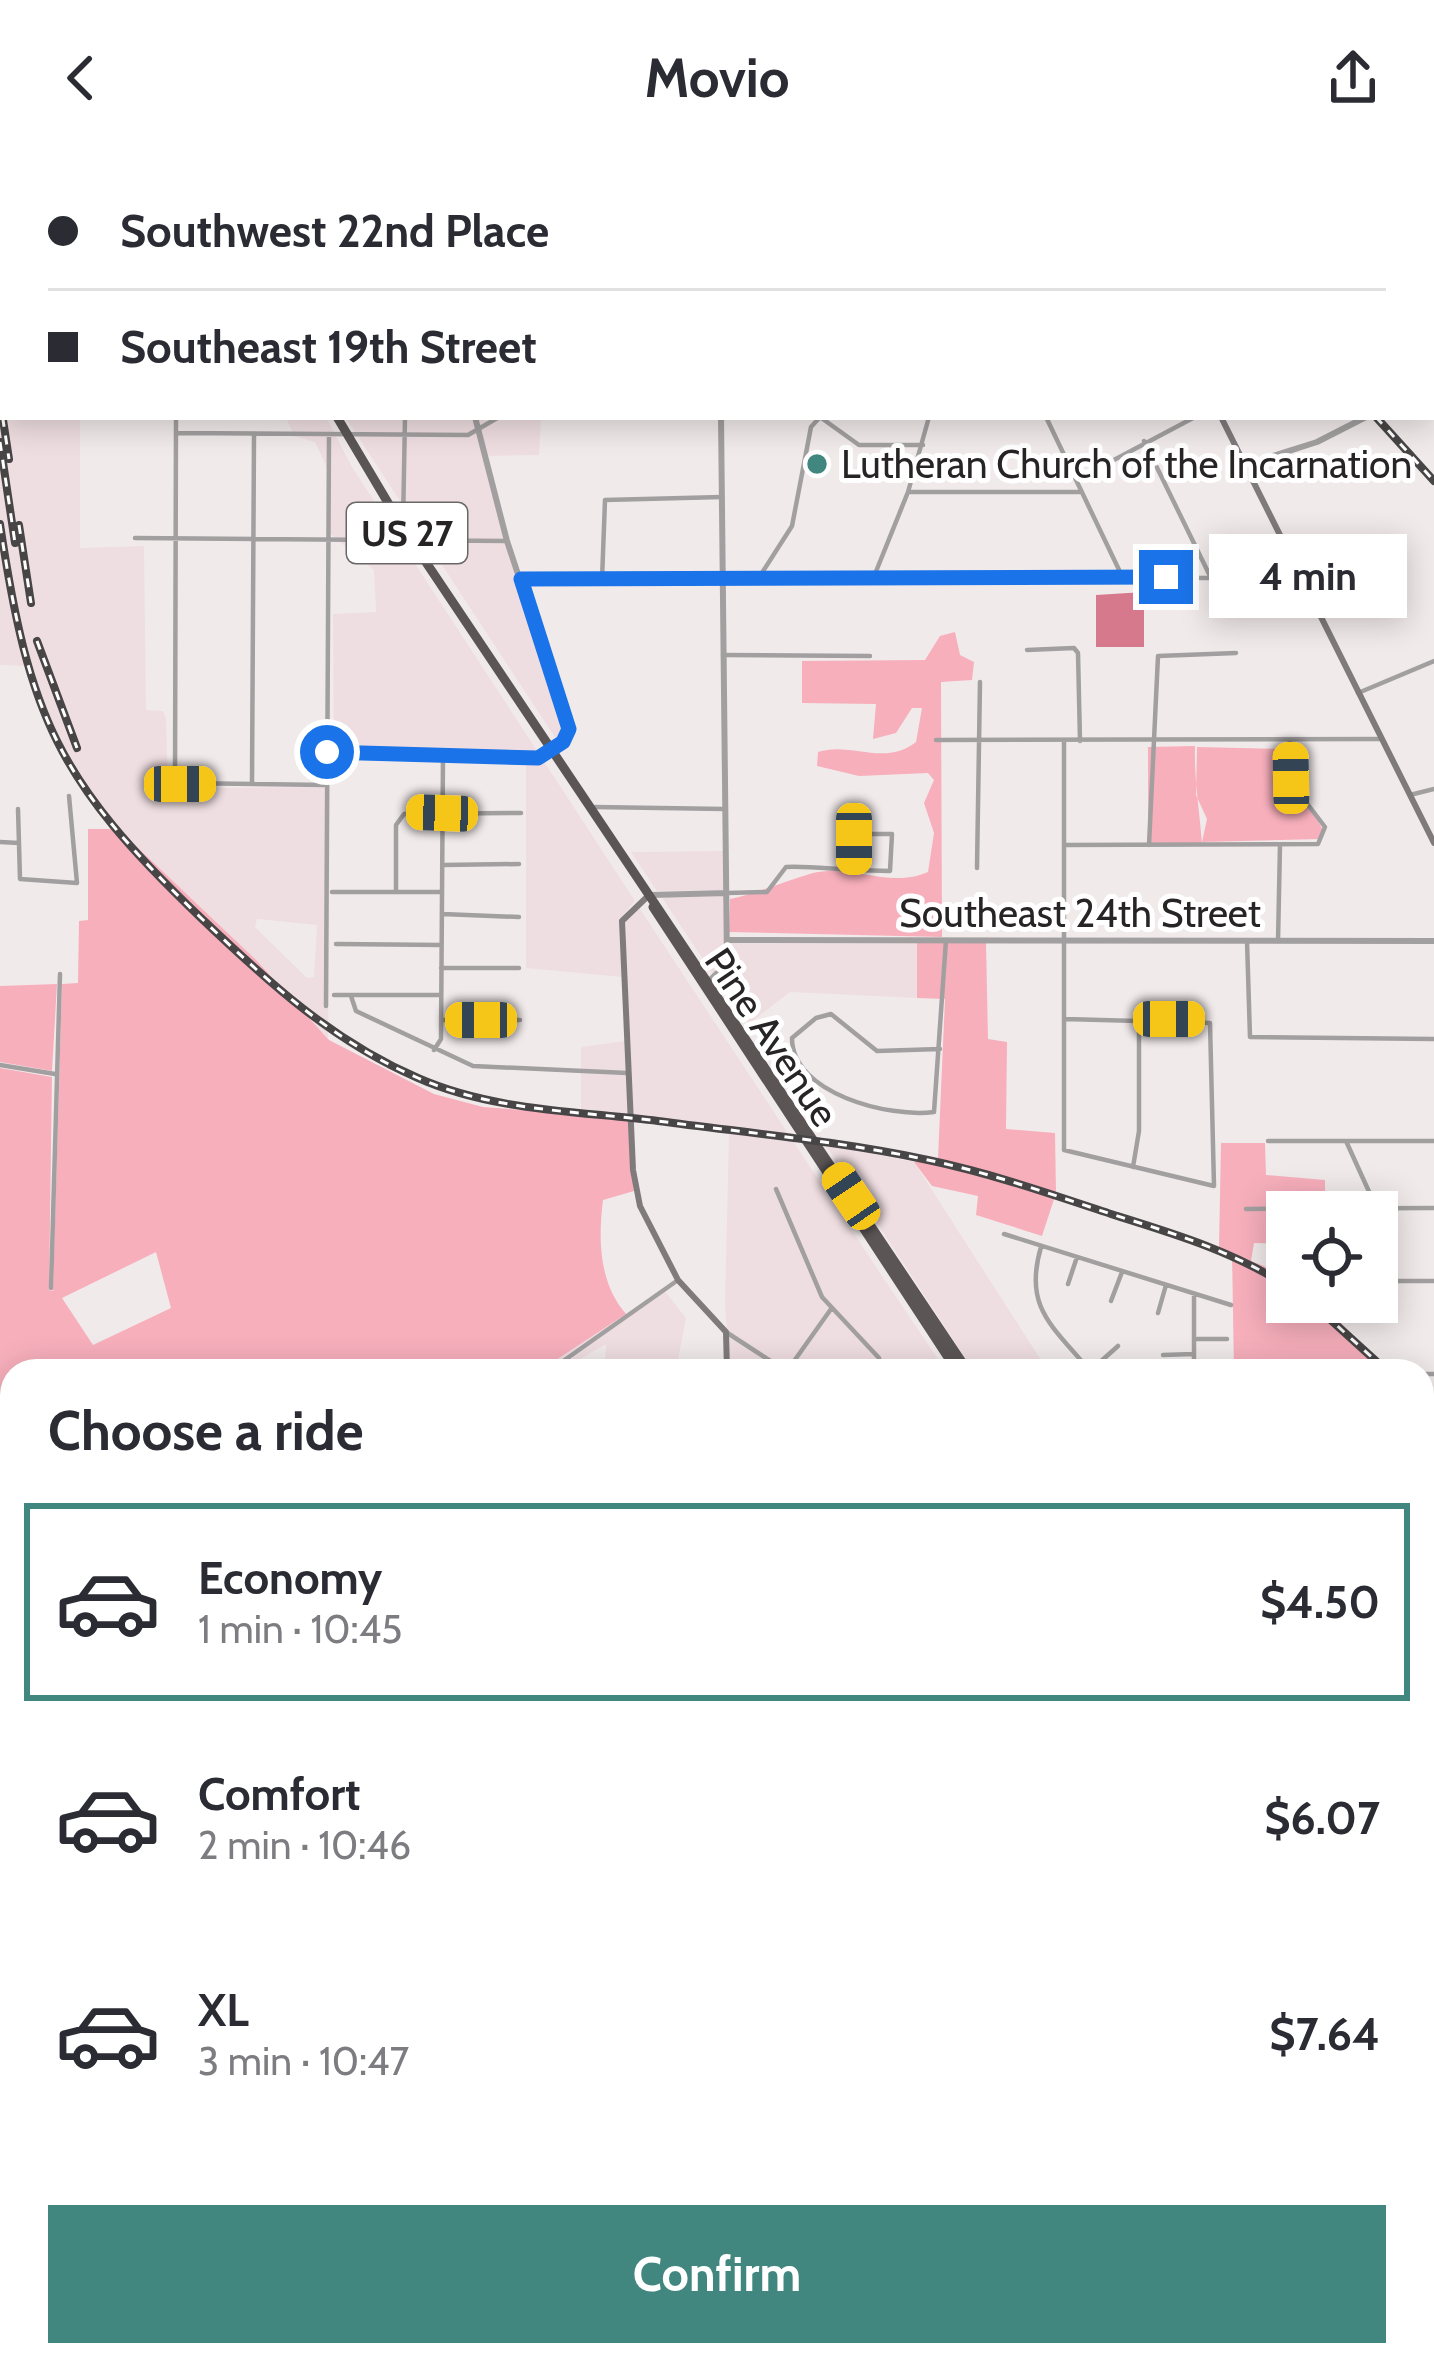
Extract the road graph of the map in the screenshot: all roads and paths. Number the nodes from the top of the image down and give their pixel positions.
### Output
1 (176, 420) edge
2 (339, 420) edge
3 (405, 420) edge
4 (476, 420) edge
5 (493, 420) edge
6 (722, 420) edge
7 (817, 420) edge
8 (824, 420) edge
9 (927, 420) edge
10 (1048, 420) edge
11 (1189, 420) edge
12 (1222, 420) edge
13 (1360, 420) edge
14 (477, 428) junction
15 (177, 433) junction
16 (329, 434) junction
17 (346, 434) junction
18 (405, 434) junction
19 (254, 435) junction
20 (1144, 441) junction
21 (923, 446) junction
22 (1245, 465) junction
23 (1078, 478) junction
24 (1084, 491) junction
25 (908, 492) junction
26 (722, 496) junction
27 (404, 528) junction
28 (135, 538) dead end
29 (175, 539) junction
30 (254, 540) junction
31 (327, 541) junction
32 (412, 541) junction
33 (507, 542) junction
34 (1284, 543) junction
35 (875, 574) junction
36 (760, 576) junction
37 (1122, 576) junction
38 (1210, 578) junction
39 (521, 579) junction
40 (602, 580) junction
41 (723, 580) junction
42 (1028, 650) dead end
43 (1236, 653) dead end
44 (723, 655) junction
45 (870, 656) dead end
46 (1434, 661) edge
47 (980, 682) dead end
48 (1358, 693) junction
49 (1381, 739) junction
50 (936, 740) dead end
51 (977, 740) junction
52 (1064, 741) junction
53 (1080, 741) junction
54 (1152, 741) junction
55 (1290, 742) junction
56 (552, 751) junction
57 (327, 752) junction
58 (443, 755) junction
59 (252, 784) junction
60 (326, 785) junction
61 (1434, 789) edge
62 (1410, 795) junction
63 (69, 796) dead end
64 (589, 807) junction
65 (18, 808) dead end
66 (725, 809) junction
67 (442, 813) junction
68 (521, 813) dead end
69 (0, 842) edge
70 (19, 842) junction
71 (1434, 843) edge
72 (1064, 845) junction
73 (1149, 845) junction
74 (1280, 845) junction
75 (443, 865) junction
76 (520, 865) dead end
77 (977, 868) dead end
78 (854, 870) junction
79 (332, 892) dead end
80 (396, 892) junction
81 (442, 892) junction
82 (727, 893) junction
83 (648, 896) junction
84 (442, 914) junction
85 (520, 917) dead end
86 (727, 940) junction
87 (946, 940) junction
88 (1278, 940) junction
89 (1434, 940) edge
90 (1065, 941) junction
91 (1247, 941) junction
92 (336, 944) dead end
93 (441, 944) junction
94 (441, 968) junction
95 (519, 968) dead end
96 (60, 974) dead end
97 (706, 984) junction
98 (334, 995) dead end
99 (440, 995) junction
100 (351, 996) junction
101 (326, 1006) dead end
102 (1065, 1019) junction
103 (1139, 1019) junction
104 (441, 1020) junction
105 (520, 1020) dead end
106 (1434, 1039) edge
107 (940, 1049) junction
108 (434, 1050) junction
109 (0, 1065) edge
110 (630, 1073) junction
111 (55, 1074) junction
112 (1268, 1141) dead end
113 (1434, 1141) edge
114 (1346, 1142) junction
115 (1133, 1167) junction
116 (776, 1189) dead end
117 (1369, 1191) edge
118 (1398, 1208) edge
119 (1434, 1208) edge
120 (1246, 1209) dead end
121 (1266, 1209) edge
122 (1004, 1234) dead end
123 (1041, 1246) junction
124 (1077, 1257) junction
125 (1122, 1271) junction
126 (678, 1280) junction
127 (1398, 1281) edge
128 (1434, 1281) edge
129 (1068, 1285) dead end
130 (1166, 1285) junction
131 (51, 1288) dead end
132 (1194, 1294) junction
133 (1111, 1300) dead end
134 (1231, 1305) dead end
135 (831, 1309) junction
136 (1158, 1313) dead end
137 (932, 1326) junction
138 (726, 1332) junction
139 (1227, 1339) dead end
140 (1194, 1340) junction
141 (1118, 1346) dead end
142 (1194, 1354) junction
143 (1163, 1355) dead end
144 (879, 1358) dead end
145 (566, 1359) edge
146 (727, 1359) edge
147 (768, 1359) edge
148 (795, 1359) edge
149 (950, 1359) edge
150 (958, 1359) edge
151 (1080, 1359) edge
152 (1103, 1359) edge
153 (1194, 1359) edge

1 - 15 street
2 - 17 highway, Pine Avenue / US 27
3 - 18 street
4 - 14 street
5 - 14 street
6 - 26 street
7 - 36 street
8 - 21 street
9 - 21 street
10 - 23 street
11 - 20 street
12 - 22 main road
13 - 22 street
14 - 18 street
14 - 33 street
15 - 19 street
15 - 29 street
16 - 17 street
16 - 19 street
16 - 31 street
17 - 18 street
17 - 27 highway, Pine Avenue / US 27
18 - 27 street
19 - 30 street
20 - 23 street
20 - 38 street
21 - 25 street
22 - 34 main road
23 - 24 street
24 - 25 street
24 - 37 street
25 - 35 street
26 - 40 street
26 - 41 street
27 - 32 highway, Pine Avenue / US 27
28 - 29 street
29 - 30 street
29 - 59 street
30 - 31 street
30 - 59 street
31 - 32 street
31 - 57 street
32 - 33 street
32 - 56 highway, Pine Avenue / US 27
33 - 39 street
34 - 38 street
34 - 48 main road
35 - 36 street
35 - 37 street
36 - 41 street
37 - 38 street
39 - 40 street
39 - 56 street
40 - 41 street
41 - 44 street
42 - 53 street
43 - 54 street
44 - 45 street
44 - 66 street
46 - 48 street
47 - 51 street
48 - 49 main road
49 - 55 street
49 - 62 main road
50 - 51 street
51 - 52 street
51 - 77 street
52 - 53 street
52 - 72 street
53 - 54 street
54 - 55 street
54 - 73 street
55 - 74 street
56 - 58 street
56 - 64 highway, Pine Avenue / US 27
57 - 58 street
57 - 60 street
58 - 67 street
59 - 60 street
60 - 101 street
61 - 62 street
62 - 71 main road
63 - 70 street
64 - 66 street
64 - 83 highway, Pine Avenue / US 27
65 - 70 street
66 - 82 street
67 - 68 street
67 - 75 street
67 - 80 street
69 - 70 street
72 - 73 street
72 - 90 street
73 - 74 street
74 - 88 street
75 - 76 street
75 - 81 street
78 - 78 street
78 - 82 street
79 - 80 street
80 - 81 street
81 - 84 street
82 - 83 street
82 - 86 street
83 - 97 highway, Pine Avenue / US 27
83 - 110 main road
84 - 85 street
84 - 93 street
86 - 87 street, Southeast 24th Street
86 - 97 street
87 - 90 street, Southeast 24th Street
87 - 107 street
88 - 89 street, Southeast 24th Street
88 - 91 street, Southeast 24th Street
90 - 91 street, Southeast 24th Street
90 - 102 street
91 - 106 street
92 - 93 street
93 - 94 street
94 - 95 street
94 - 99 street
96 - 111 street
97 - 137 highway, Pine Avenue / US 27
98 - 100 street
99 - 100 street
99 - 104 street
100 - 108 street
102 - 103 street
102 - 115 street
103 - 115 street
103 - 115 street
104 - 105 street
104 - 108 street
107 - 107 street
108 - 110 street
109 - 111 street
110 - 126 main road
111 - 131 street
112 - 114 street
113 - 114 street
114 - 117 street
116 - 135 street
118 - 119 street
120 - 121 street
122 - 123 street
123 - 124 street
123 - 151 street
124 - 125 street
124 - 129 street
125 - 130 street
125 - 133 street
126 - 138 main road
126 - 145 street
127 - 128 street
130 - 132 street
130 - 136 street
132 - 134 street
132 - 140 street
135 - 144 street
135 - 148 street
137 - 149 highway, US 27
137 - 150 highway, US 27
138 - 146 main road
138 - 147 street
139 - 140 street
140 - 142 street
141 - 152 street
142 - 143 street
142 - 153 street

